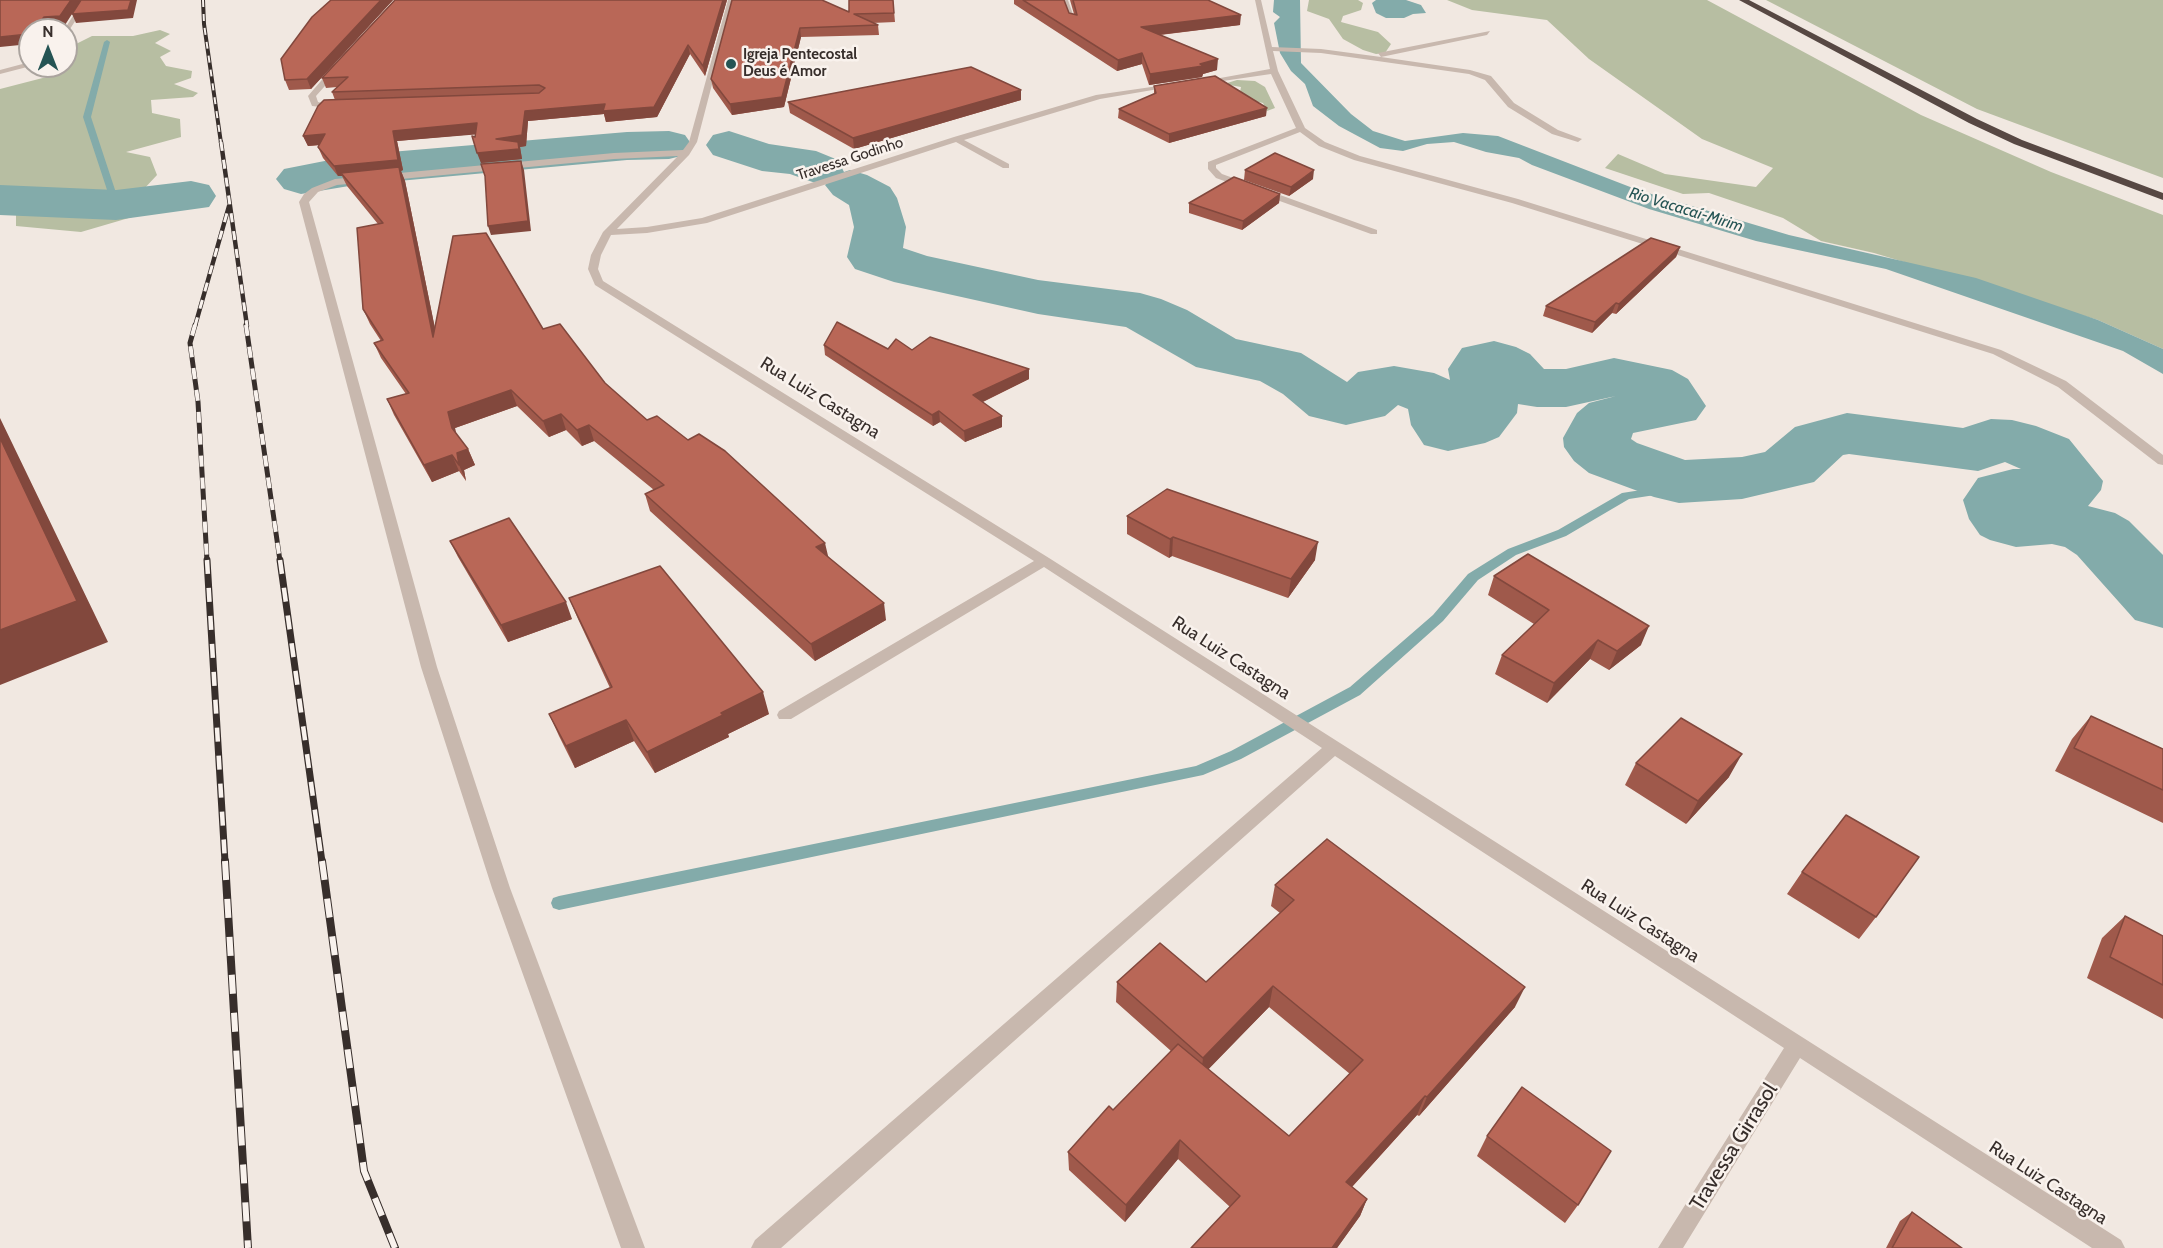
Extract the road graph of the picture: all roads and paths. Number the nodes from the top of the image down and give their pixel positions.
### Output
1 (86, 0) edge
2 (731, 0) edge
3 (1065, 0) edge
4 (1743, 0) edge
5 (1258, 1) edge
6 (75, 18) edge
7 (1074, 22) edge
8 (1486, 33) dead end
9 (1269, 49) junction
10 (1370, 58) junction
11 (341, 64) edge
12 (18, 67) edge
13 (1274, 71) junction
14 (0, 72) edge
15 (1189, 84) edge
16 (1179, 85) edge
17 (351, 107) edge
18 (1301, 129) junction
19 (957, 138) junction
20 (1578, 138) dead end
21 (686, 153) junction
22 (1006, 166) dead end
23 (2163, 197) edge
24 (608, 232) junction
25 (1374, 232) dead end
26 (2163, 461) edge
27 (1044, 561) junction
28 (785, 715) dead end
29 (1334, 747) junction
30 (1797, 1045) junction
31 (633, 1248) edge
32 (763, 1248) edge
33 (1670, 1248) edge
34 (2113, 1248) edge

1 - 6 street
2 - 21 street, Rua Luiz Castagna
3 - 7 street
4 - 23 highway
5 - 9 street
8 - 10 street
9 - 10 street
9 - 13 street
10 - 20 street
11 - 17 street
12 - 14 street
13 - 15 street
13 - 18 street
16 - 19 street, Travessa Godinho
18 - 25 street
18 - 26 street
19 - 22 street
19 - 24 street, Travessa Godinho
21 - 24 street, Rua Luiz Castagna
21 - 31 street
24 - 27 street, Rua Luiz Castagna
27 - 28 street
27 - 29 street, Rua Luiz Castagna
29 - 30 street, Rua Luiz Castagna
29 - 32 street
30 - 33 street, Travessa Girrasol
30 - 34 street, Rua Luiz Castagna

